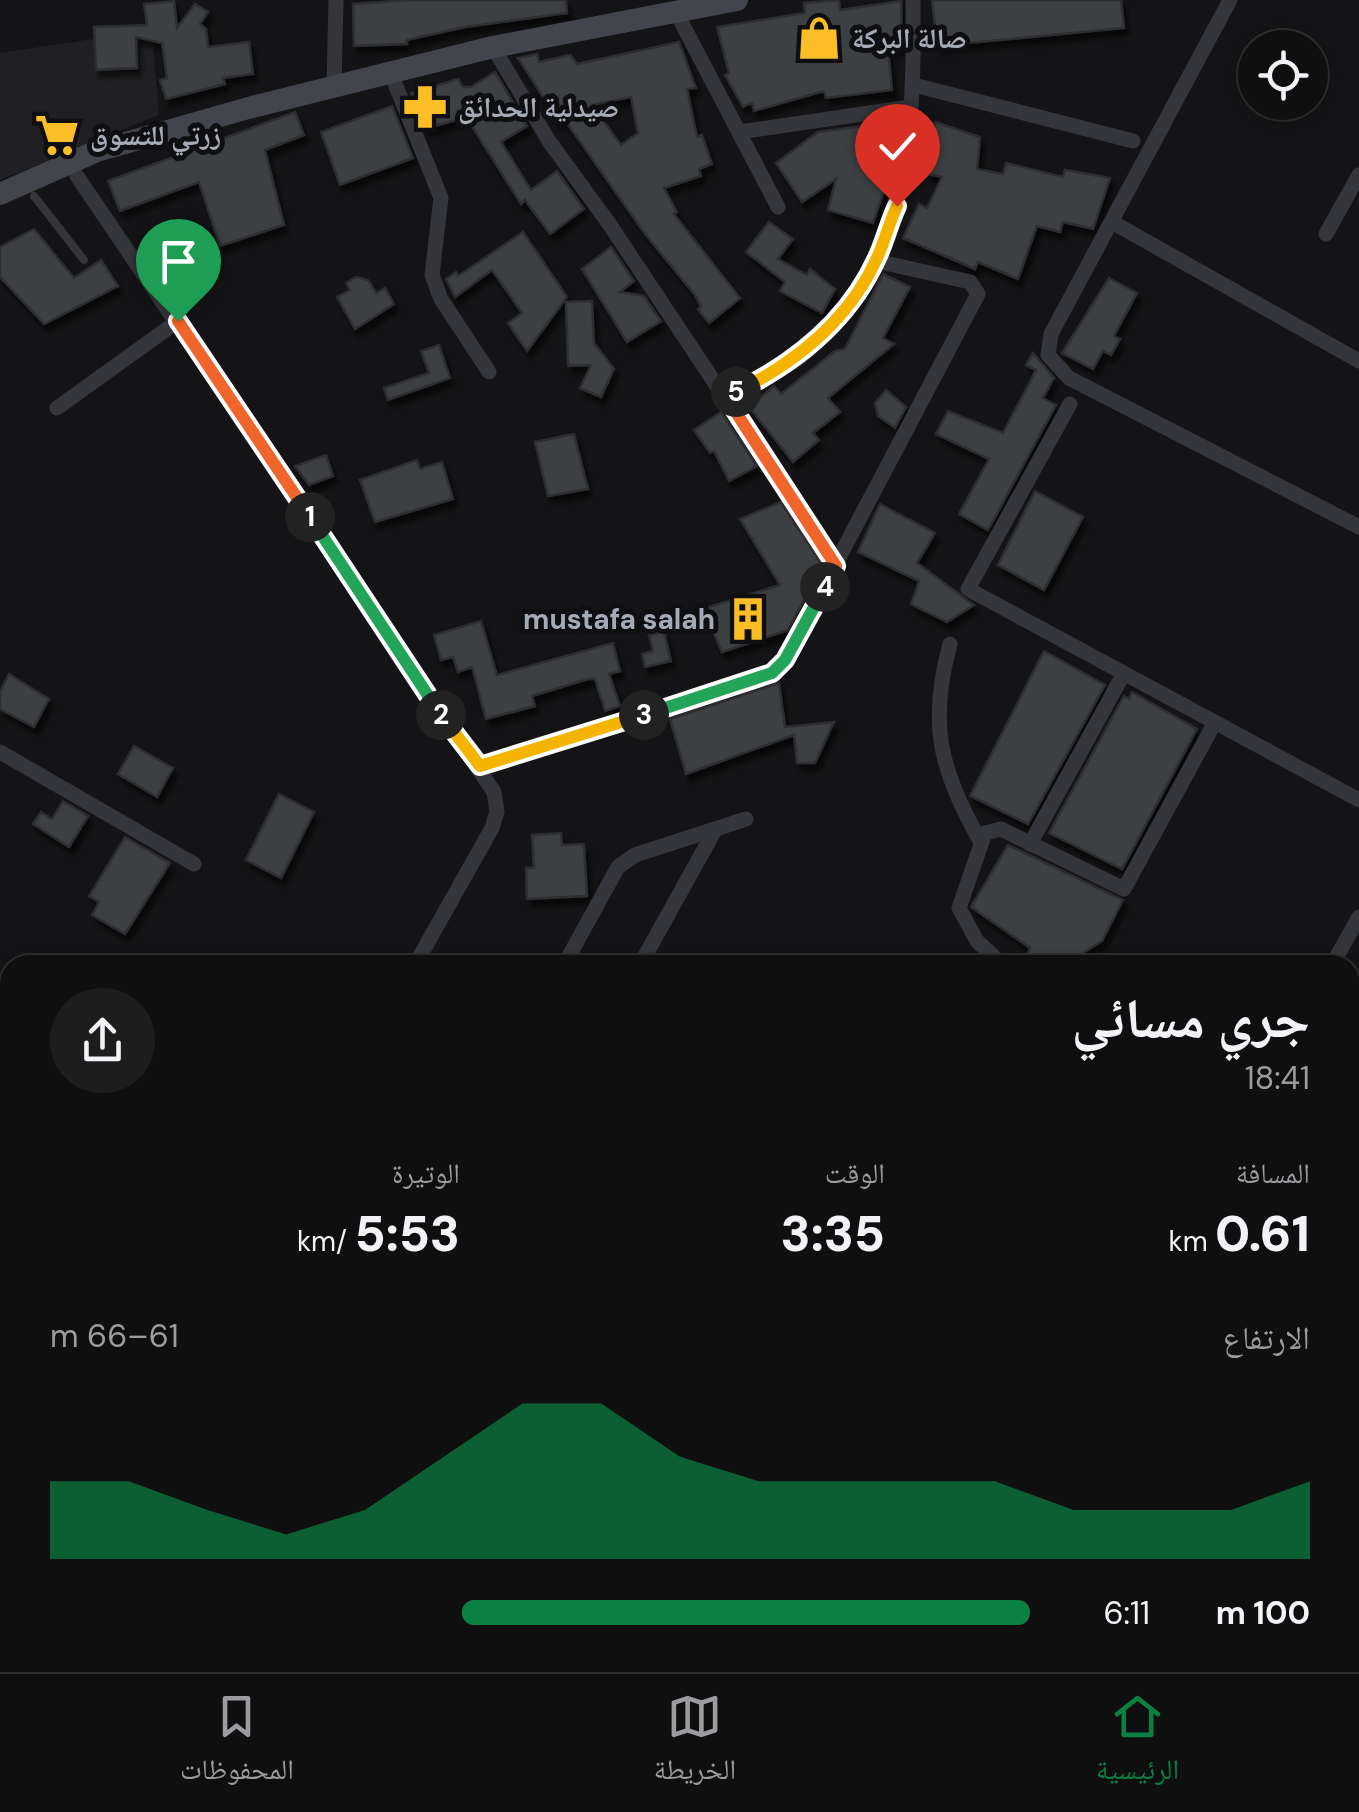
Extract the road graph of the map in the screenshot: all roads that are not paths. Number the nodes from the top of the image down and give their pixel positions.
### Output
1 (336, 0) edge
2 (913, 0) edge
3 (1230, 0) edge
4 (730, 1) edge
5 (676, 12) junction
6 (493, 47) junction
7 (390, 71) junction
8 (914, 85) junction
9 (334, 86) junction
10 (910, 107) junction
11 (740, 132) junction
12 (1133, 141) dead end
13 (138, 142) junction
14 (1359, 175) edge
15 (77, 176) junction
16 (0, 194) edge
17 (34, 196) junction
18 (778, 207) dead end
19 (0, 211) edge
20 (1112, 222) junction
21 (1326, 234) dead end
22 (84, 260) dead end
23 (876, 261) junction
24 (178, 321) junction
25 (1359, 361) edge
26 (489, 372) dead end
27 (726, 397) junction
28 (1070, 404) dead end
29 (57, 408) dead end
30 (1359, 527) edge
31 (836, 566) junction
32 (950, 644) dead end
33 (1123, 675) junction
34 (1214, 724) junction
35 (0, 752) edge
36 (480, 766) junction
37 (1359, 800) edge
38 (746, 818) dead end
39 (714, 830) junction
40 (979, 839) junction
41 (1030, 844) junction
42 (194, 864) dead end
43 (1359, 917) edge
44 (420, 955) edge
45 (570, 955) edge
46 (645, 955) edge
47 (992, 955) edge
48 (1338, 955) edge

1 - 9 street
2 - 8 street
3 - 20 street
4 - 5 main road
5 - 6 main road
5 - 11 street
6 - 7 main road
6 - 27 street
7 - 9 main road
7 - 26 street
8 - 10 street
8 - 12 street
9 - 13 main road
10 - 11 street
10 - 23 street
11 - 18 street
13 - 15 main road
13 - 16 main road
14 - 21 street
15 - 17 main road
15 - 24 street
17 - 19 main road
17 - 22 lane
20 - 25 street
20 - 30 street
23 - 27 street
23 - 31 street
24 - 29 street
24 - 36 street
27 - 31 street
28 - 33 street
31 - 36 street
32 - 40 street
33 - 34 street
33 - 41 street
34 - 37 street
34 - 41 street
35 - 42 street
36 - 44 street
38 - 39 street
39 - 45 street
39 - 46 street
40 - 41 street
40 - 47 street
43 - 48 street

